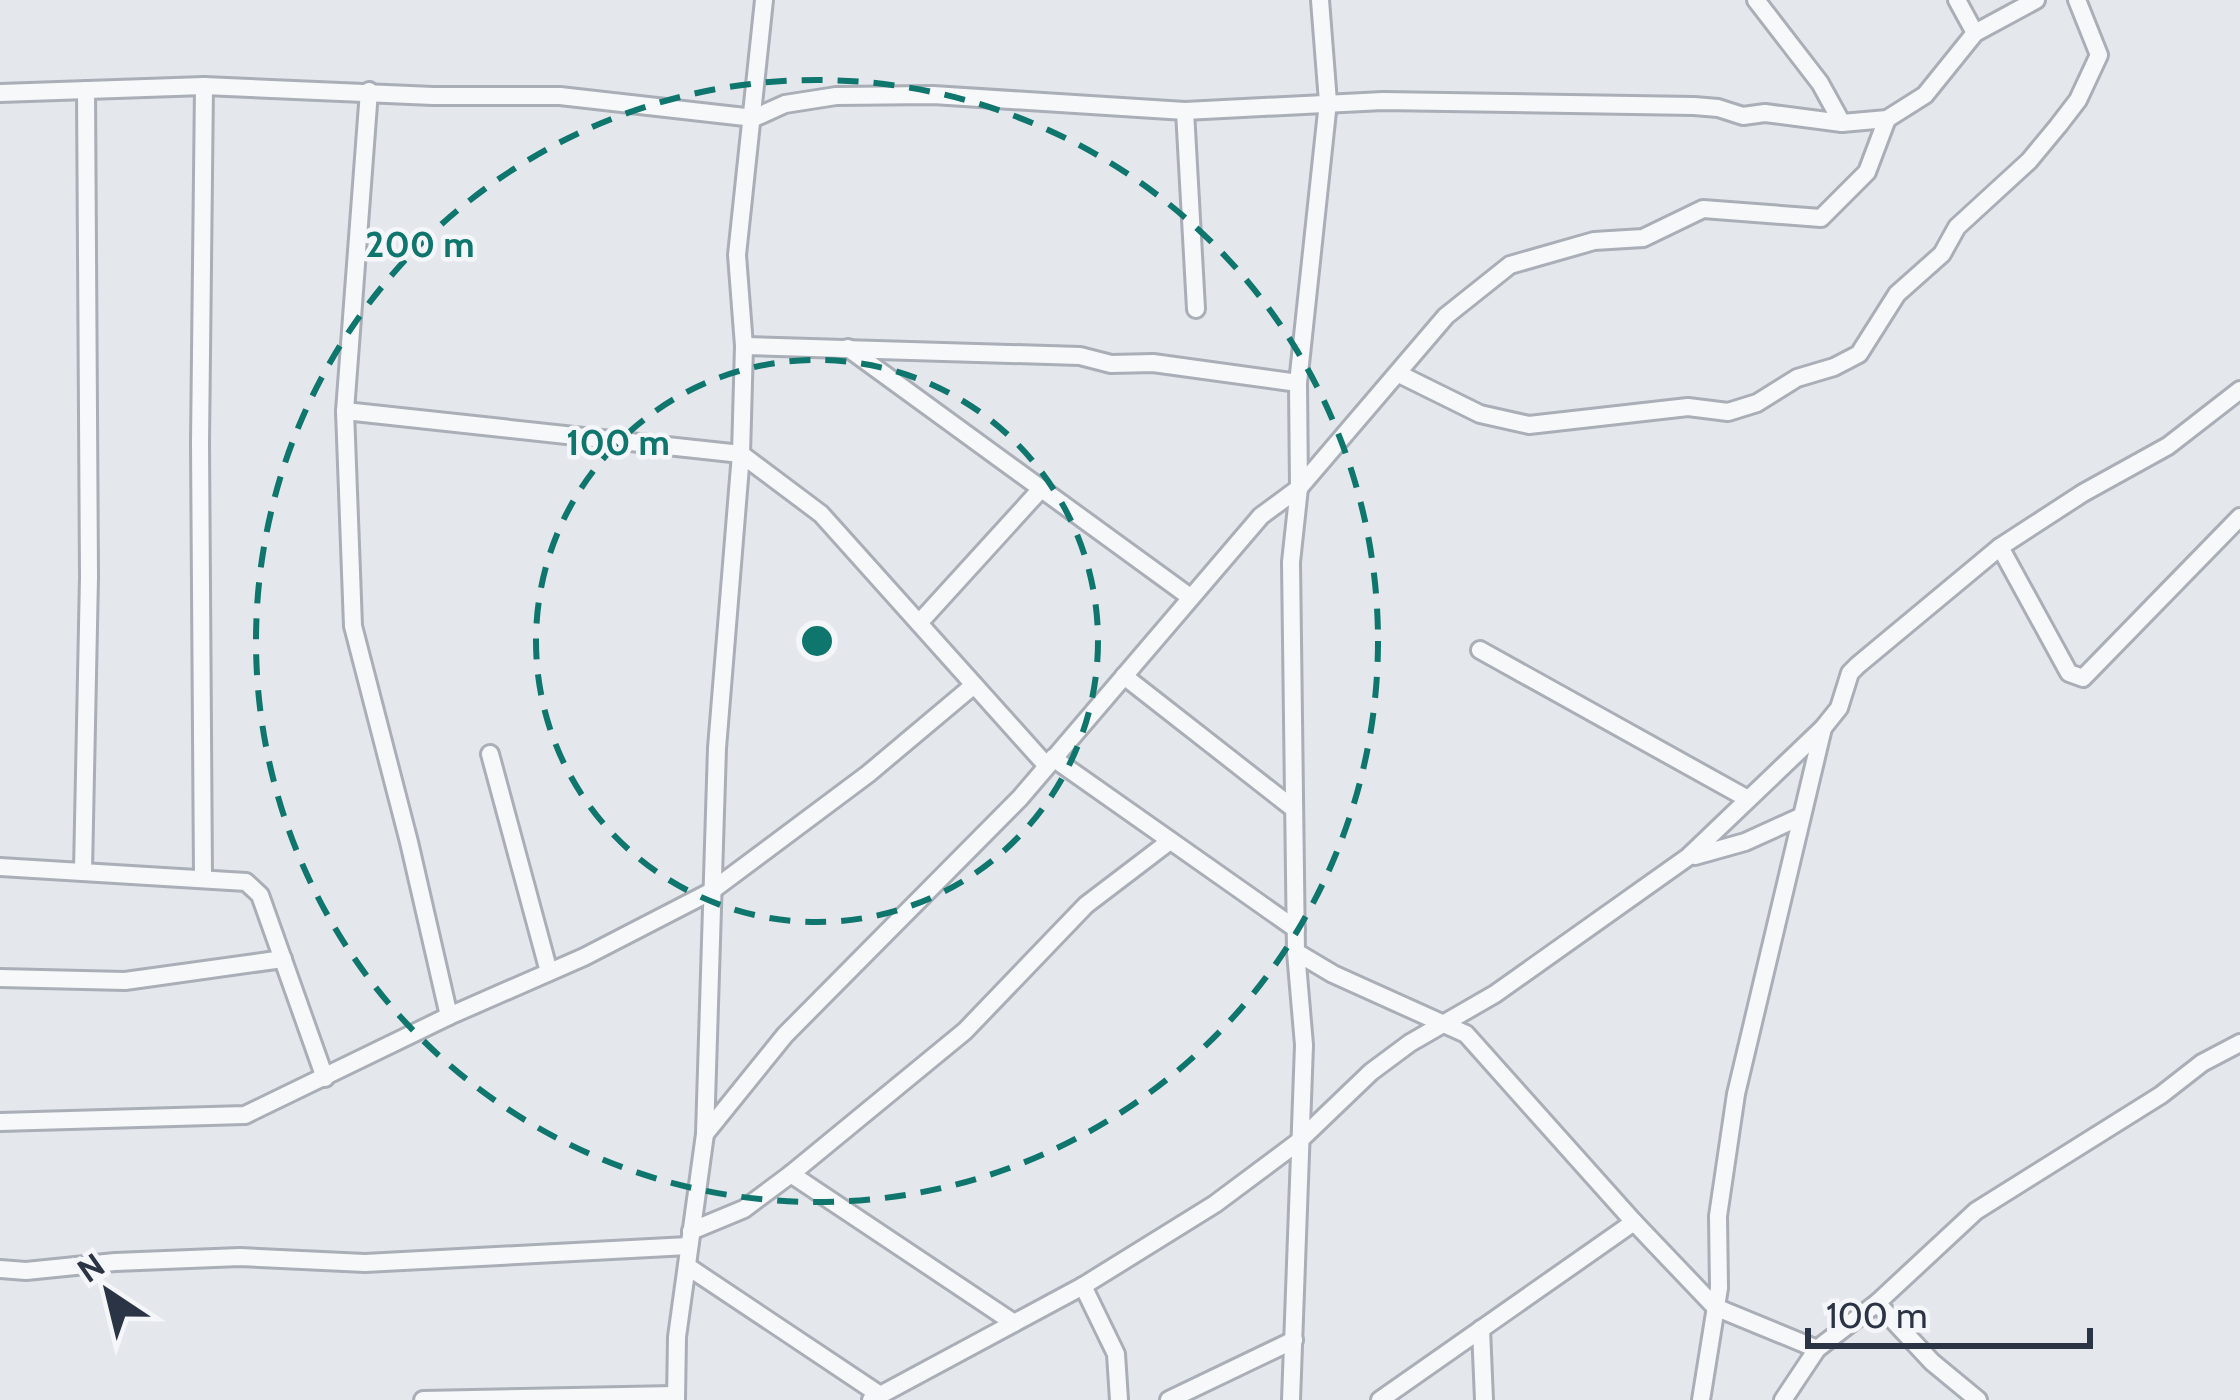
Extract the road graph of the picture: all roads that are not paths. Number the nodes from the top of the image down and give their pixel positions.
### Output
1 (764, 0) edge
2 (1320, 0) edge
3 (1756, 0) edge
4 (1957, 0) edge
5 (2036, 0) edge
6 (2077, 0) edge
7 (1975, 33) junction
8 (204, 86) junction
9 (86, 90) junction
10 (369, 91) junction
11 (0, 93) edge
12 (1328, 102) junction
13 (1185, 111) junction
14 (754, 118) junction
15 (1887, 119) junction
16 (1842, 123) junction
17 (1196, 310) dead end
18 (744, 346) junction
19 (848, 349) junction
20 (1399, 374) junction
21 (1298, 383) junction
22 (2240, 391) edge
23 (345, 411) junction
24 (741, 454) junction
25 (1299, 488) junction
26 (1041, 489) junction
27 (2240, 517) edge
28 (2000, 547) junction
29 (1190, 597) junction
30 (919, 623) junction
31 (1480, 650) dead end
32 (1124, 676) junction
33 (974, 685) junction
34 (1823, 728) junction
35 (490, 754) dead end
36 (1050, 762) junction
37 (1748, 800) junction
38 (1294, 809) junction
39 (1800, 817) junction
40 (1170, 841) junction
41 (1688, 857) junction
42 (0, 867) edge
43 (82, 871) junction
44 (203, 877) junction
45 (710, 892) junction
46 (1296, 929) junction
47 (1296, 952) junction
48 (283, 959) junction
49 (549, 972) junction
50 (0, 978) edge
51 (448, 1016) junction
52 (1445, 1022) junction
53 (2240, 1043) edge
54 (325, 1078) junction
55 (0, 1122) edge
56 (704, 1134) junction
57 (1298, 1142) junction
58 (790, 1174) junction
59 (1634, 1222) junction
60 (690, 1239) junction
61 (687, 1266) junction
62 (0, 1269) edge
63 (1083, 1286) junction
64 (1877, 1304) junction
65 (1715, 1307) junction
66 (1014, 1323) junction
67 (1481, 1329) junction
68 (1294, 1340) junction
69 (1817, 1349) junction
70 (676, 1397) edge
71 (876, 1397) edge
72 (423, 1400) edge
73 (1119, 1400) edge
74 (1169, 1400) edge
75 (1291, 1400) edge
76 (1380, 1400) edge
77 (1484, 1400) edge
78 (1701, 1400) edge
79 (1783, 1400) edge
80 (1978, 1400) edge

1 - 14 street
2 - 12 street
3 - 16 street
4 - 7 street
5 - 7 street
6 - 20 street
7 - 15 street
8 - 9 street
8 - 10 street
8 - 44 street
9 - 11 street
9 - 43 street
10 - 14 street
10 - 23 street
12 - 13 street
12 - 16 street
12 - 21 street
13 - 14 street
13 - 17 street
14 - 18 street
15 - 16 street
15 - 20 street
18 - 19 street
18 - 24 street
19 - 21 street
19 - 26 street
20 - 25 street
21 - 25 street
22 - 28 street
23 - 24 street
23 - 51 street
24 - 30 street
24 - 45 street
25 - 29 street
25 - 38 street
26 - 29 street
26 - 30 street
27 - 28 street
28 - 34 street
29 - 32 street
30 - 33 street
31 - 37 street
32 - 36 street
32 - 38 street
33 - 36 street
33 - 45 street
34 - 37 street
34 - 39 street
35 - 49 street
36 - 40 street
36 - 56 street
37 - 41 street
38 - 46 street
39 - 41 street
39 - 65 street
40 - 46 street
40 - 58 street
41 - 52 street
42 - 43 street
43 - 44 street
44 - 48 street
45 - 49 street
45 - 56 street
46 - 47 street
47 - 52 street
47 - 57 street
48 - 50 street
48 - 54 street
49 - 51 street
51 - 54 street
52 - 57 street
52 - 59 street
53 - 64 street
54 - 55 street
56 - 60 street
57 - 63 street
57 - 68 street
58 - 60 street
58 - 66 street
59 - 65 street
59 - 67 street
60 - 61 street
60 - 62 street
61 - 70 street
61 - 71 street
63 - 66 street
63 - 73 street
64 - 69 street
64 - 80 street
65 - 69 street
65 - 78 street
66 - 71 street
67 - 76 street
67 - 77 street
68 - 74 street
68 - 75 street
69 - 79 street
70 - 72 street

